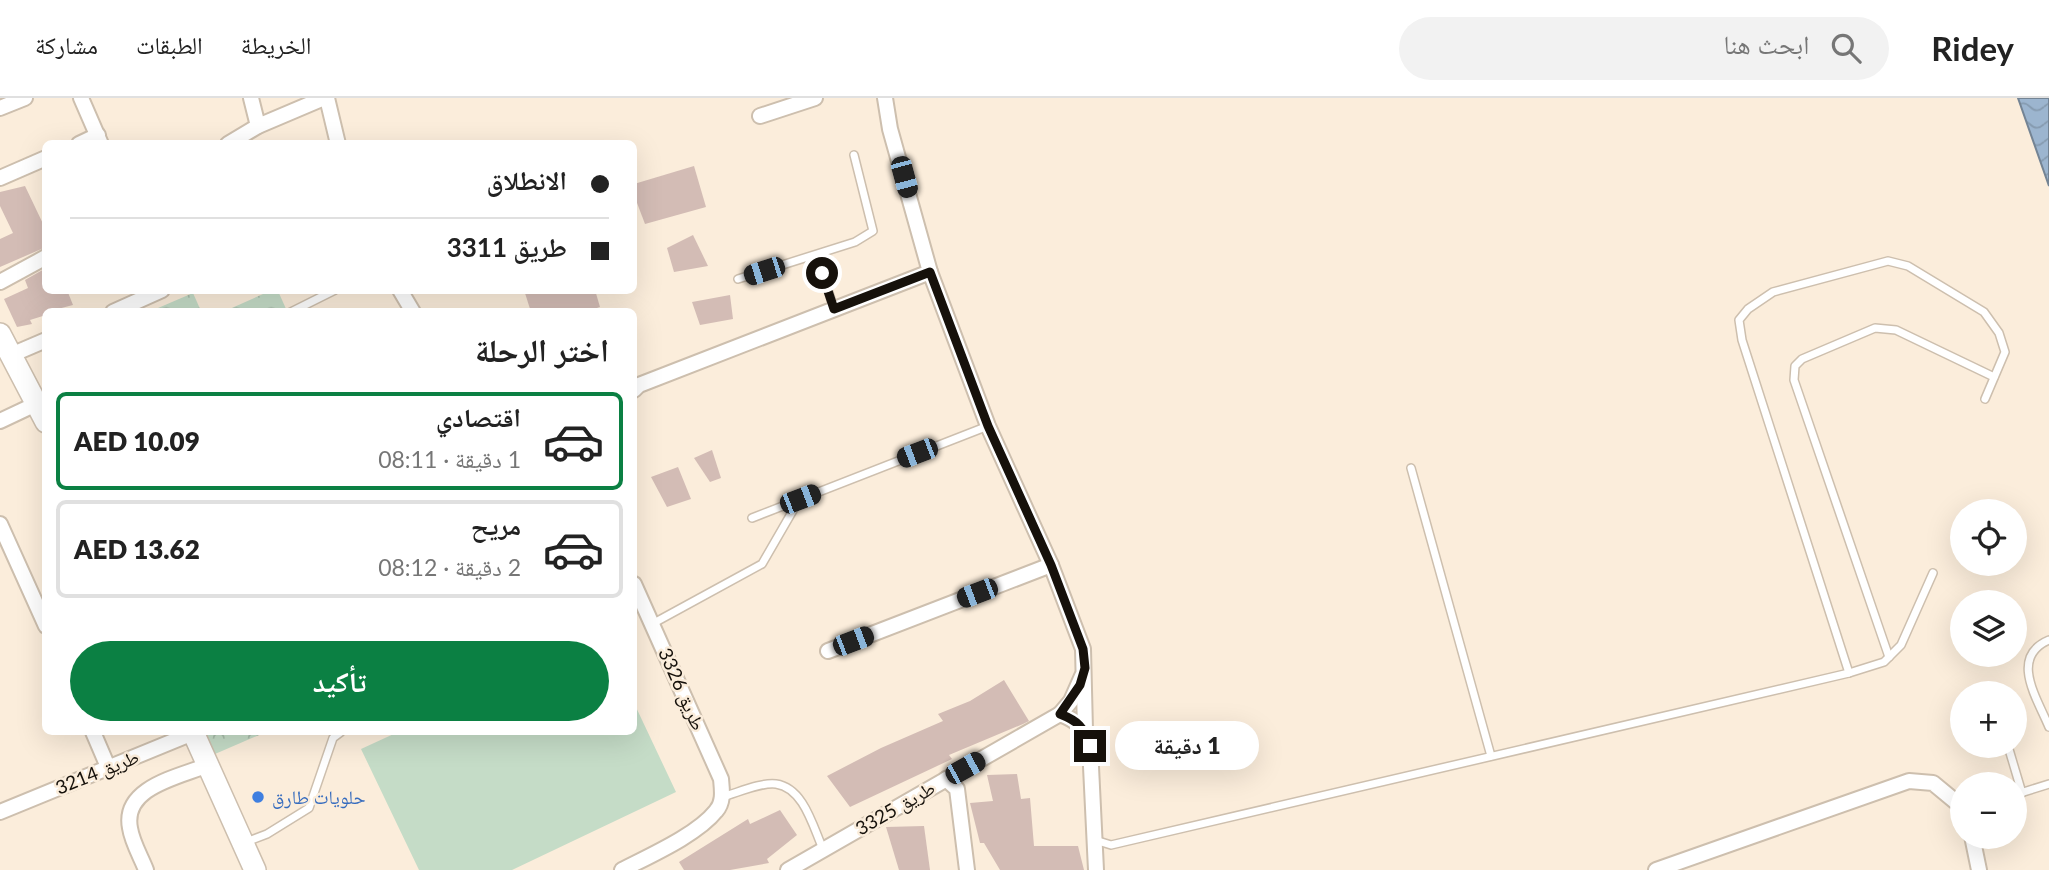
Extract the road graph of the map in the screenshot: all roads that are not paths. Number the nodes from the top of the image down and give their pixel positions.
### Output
1 (25, 98) edge
2 (81, 98) edge
3 (251, 98) edge
4 (325, 98) edge
5 (815, 98) edge
6 (886, 98) edge
7 (0, 108) edge
8 (760, 116) dead end
9 (258, 126) junction
10 (99, 139) edge
11 (235, 140) edge
12 (337, 140) edge
13 (854, 155) dead end
14 (42, 160) edge
15 (0, 178) edge
16 (817, 255) junction
17 (42, 259) edge
18 (930, 272) junction
19 (738, 279) dead end
20 (0, 282) edge
21 (153, 294) edge
22 (327, 294) edge
23 (122, 308) edge
24 (299, 308) edge
25 (834, 309) junction
26 (0, 334) edge
27 (42, 342) edge
28 (11, 355) junction
29 (1994, 377) junction
30 (637, 387) edge
31 (1985, 399) dead end
32 (41, 413) edge
33 (0, 422) edge
34 (988, 426) junction
35 (1411, 468) dead end
36 (800, 499) junction
37 (752, 518) dead end
38 (0, 524) edge
39 (1051, 565) junction
40 (1933, 573) dead end
41 (637, 591) edge
42 (42, 617) edge
43 (652, 624) junction
44 (2049, 640) edge
45 (828, 651) dead end
46 (1889, 657) junction
47 (1085, 668) junction
48 (1849, 673) junction
49 (1060, 714) junction
50 (1081, 725) junction
51 (2049, 727) edge
52 (94, 735) edge
53 (186, 735) edge
54 (194, 735) edge
55 (337, 735) edge
56 (1491, 756) junction
57 (208, 765) junction
58 (108, 766) junction
59 (946, 779) junction
60 (2049, 784) edge
61 (2027, 791) edge
62 (722, 797) junction
63 (1950, 797) edge
64 (0, 812) edge
65 (1094, 840) junction
66 (243, 844) junction
67 (823, 849) junction
68 (1975, 849) edge
69 (798, 868) edge
70 (146, 870) edge
71 (255, 870) edge
72 (622, 870) edge
73 (967, 870) edge
74 (1096, 870) edge
75 (1656, 870) edge
76 (1979, 870) edge

1 - 7 street
2 - 10 street
3 - 9 street
4 - 9 street
4 - 12 street
5 - 8 street
6 - 18 street
9 - 11 street
13 - 16 lane
14 - 15 street
16 - 19 lane
16 - 25 lane
17 - 20 street
18 - 25 street
18 - 34 street
21 - 23 street
22 - 24 lane
25 - 30 street
26 - 28 street
27 - 28 street
28 - 32 street
29 - 31 lane
29 - 46 lane
29 - 48 lane
32 - 33 street
34 - 36 lane
34 - 39 street
35 - 56 lane
36 - 37 lane
36 - 43 lane
38 - 42 street
39 - 45 street
39 - 47 street
40 - 46 lane
41 - 43 street, طريق 3326
43 - 62 street, طريق 3326
44 - 51 lane
46 - 48 lane
47 - 49 street
47 - 50 street
48 - 56 lane
49 - 50 street
49 - 59 street, طريق 3325
50 - 65 street
52 - 58 street
53 - 58 street, طريق 3214
54 - 57 street
55 - 66 lane
56 - 65 lane
57 - 66 street
57 - 70 street
58 - 64 street, طريق 3214
59 - 67 street, طريق 3325
59 - 73 street
60 - 61 lane
62 - 67 lane
62 - 72 street
63 - 75 street
65 - 74 street
66 - 71 street
67 - 69 street, طريق 3325
68 - 76 street

